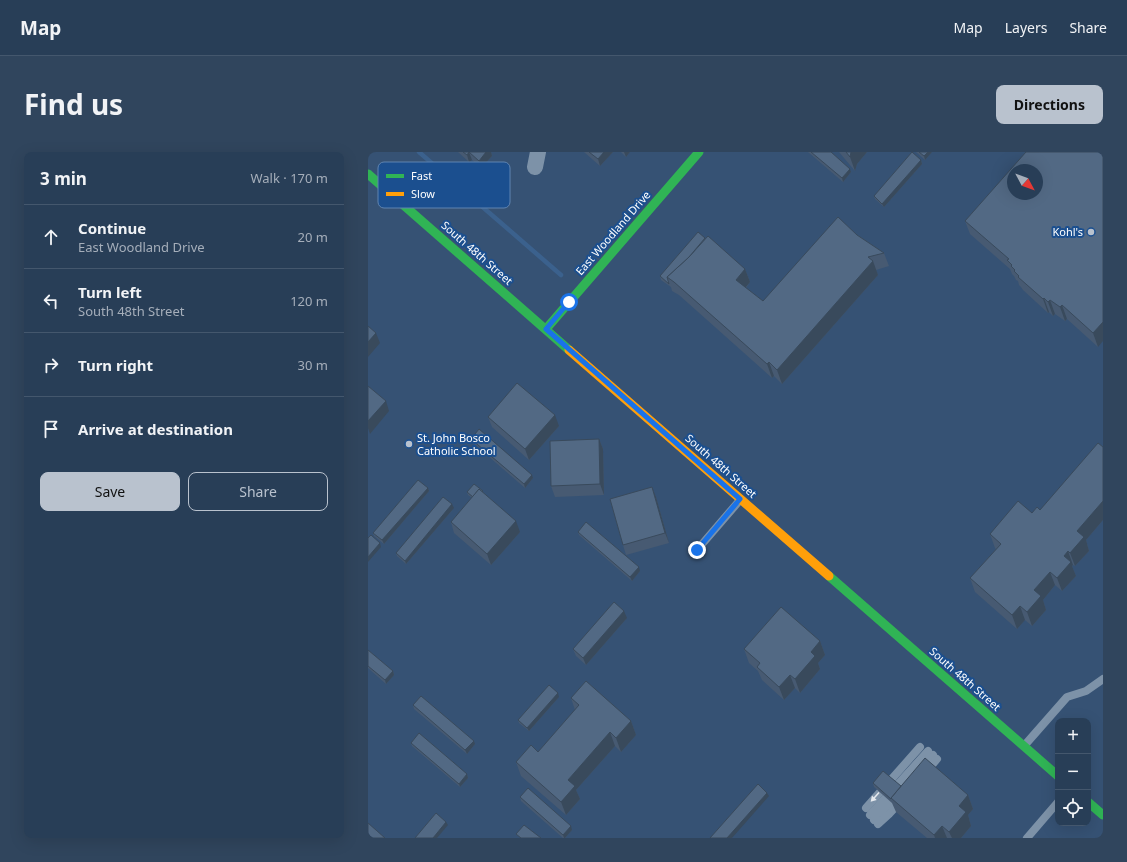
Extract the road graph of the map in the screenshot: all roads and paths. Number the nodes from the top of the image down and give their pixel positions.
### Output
1 (699, 152) edge
2 (368, 174) edge
3 (378, 183) edge
4 (407, 208) edge
5 (546, 329) junction
6 (740, 499) junction
7 (697, 550) dead end
8 (1103, 679) edge
9 (1024, 746) junction
10 (930, 753) junction
11 (1055, 773) edge
12 (923, 776) edge
13 (909, 792) edge
14 (1055, 805) edge
15 (1091, 805) edge
16 (1103, 815) edge
17 (872, 817) junction
18 (1027, 838) edge

1 - 5 street, East Woodland Drive
2 - 3 street, South 48th Street
4 - 5 street, South 48th Street
5 - 6 street, South 48th Street
6 - 7 lane
6 - 9 street, South 48th Street
8 - 9 lane
9 - 11 street, South 48th Street
10 - 12 lane
10 - 17 lane
10 -> 17 lane
13 - 17 lane
14 - 18 lane
15 - 16 street

